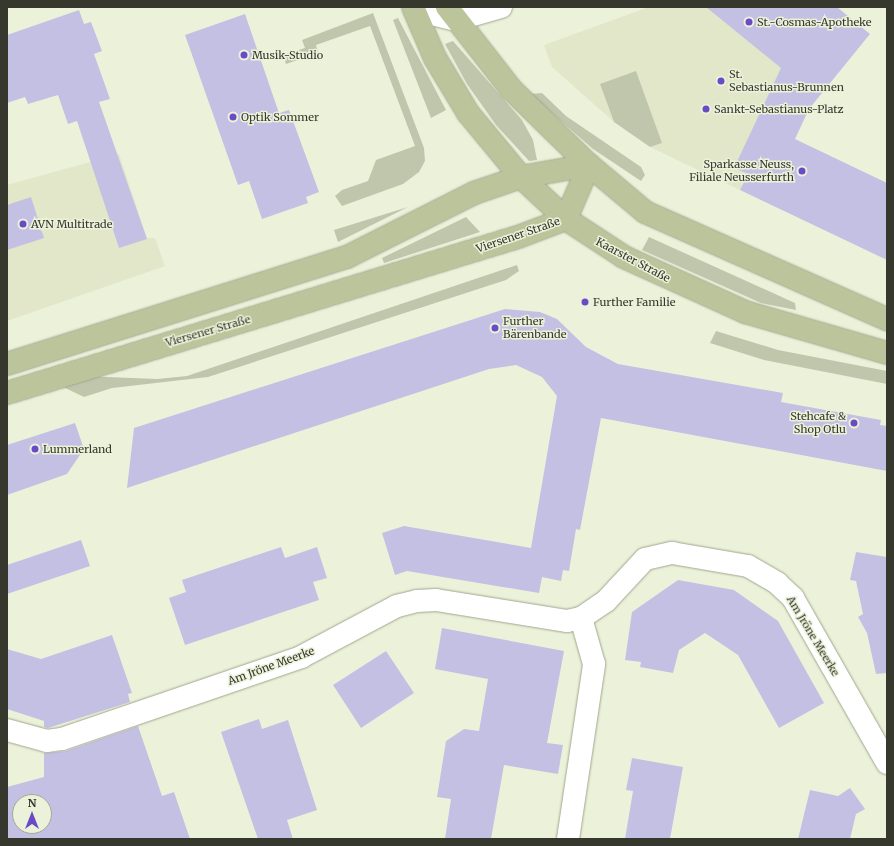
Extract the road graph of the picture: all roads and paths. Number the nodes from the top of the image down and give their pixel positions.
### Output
1 (413, 7) edge
2 (423, 7) edge
3 (500, 7) edge
4 (452, 13) edge
5 (589, 166) junction
6 (521, 177) junction
7 (566, 219) junction
8 (887, 319) edge
9 (887, 353) edge
10 (7, 364) edge
11 (7, 393) edge
12 (581, 618) junction
13 (7, 730) edge
14 (887, 763) edge
15 (568, 839) edge

1 - 6 main road, Kaarster Straße
2 - 4 street
3 - 4 street
4 - 5 main road
5 - 6 main road
5 - 7 main road, Viersener Straße
5 - 8 main road
6 - 7 main road, Kaarster Straße
6 - 10 main road
7 - 9 main road, Kaarster Straße
7 - 11 main road, Viersener Straße
12 - 13 street, Am Jröne Meerke
12 - 14 street, Am Jröne Meerke
12 - 15 street

